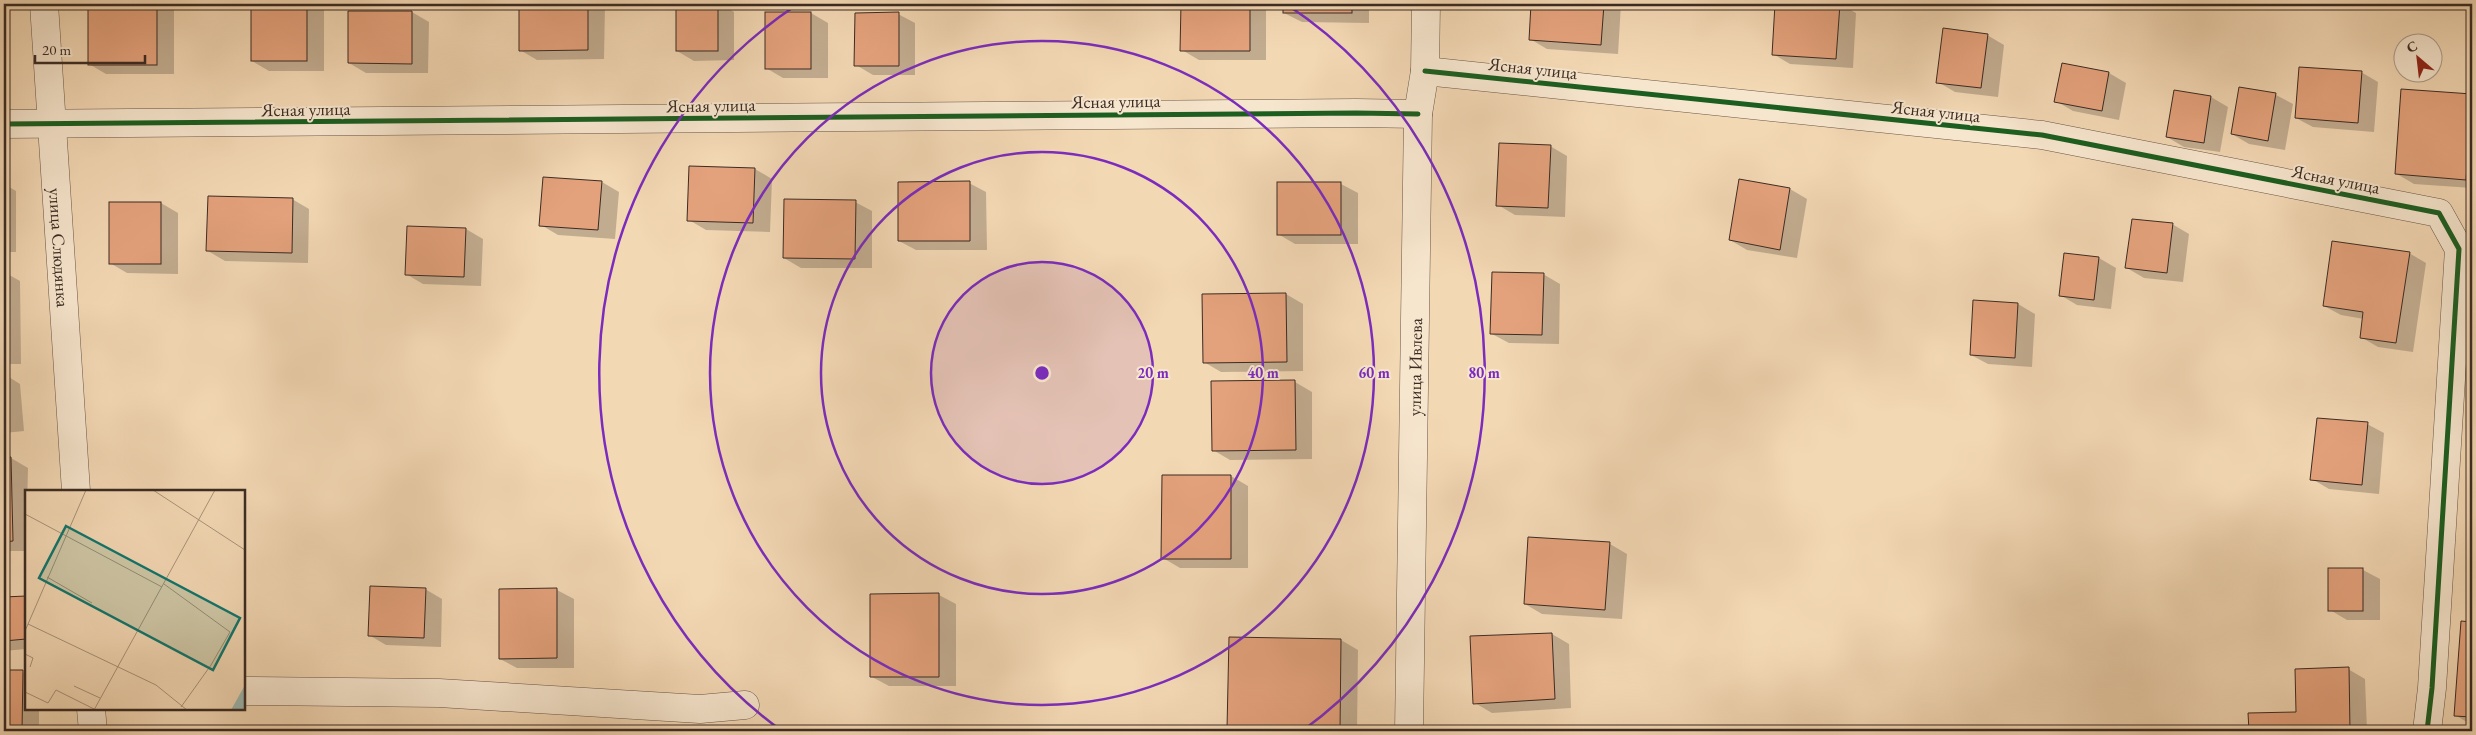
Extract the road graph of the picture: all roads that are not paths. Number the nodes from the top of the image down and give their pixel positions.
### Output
1 (44, 4) edge
2 (1426, 4) edge
3 (1425, 71) junction
4 (1418, 114) junction
5 (4, 124) edge
6 (52, 125) junction
7 (76, 490) edge
8 (245, 691) edge
9 (745, 705) dead end
10 (91, 710) edge
11 (93, 731) edge
12 (1409, 731) edge
13 (2427, 731) edge

1 - 6 street, улица Слюдянка
2 - 3 street, улица Ивлева
3 - 4 street, улица Ивлева
3 - 13 street, Ясная улица
4 - 6 street, Ясная улица
4 - 12 street, улица Ивлева
5 - 6 street, Ясная улица
6 - 7 street, улица Слюдянка
8 - 9 street
10 - 11 street

